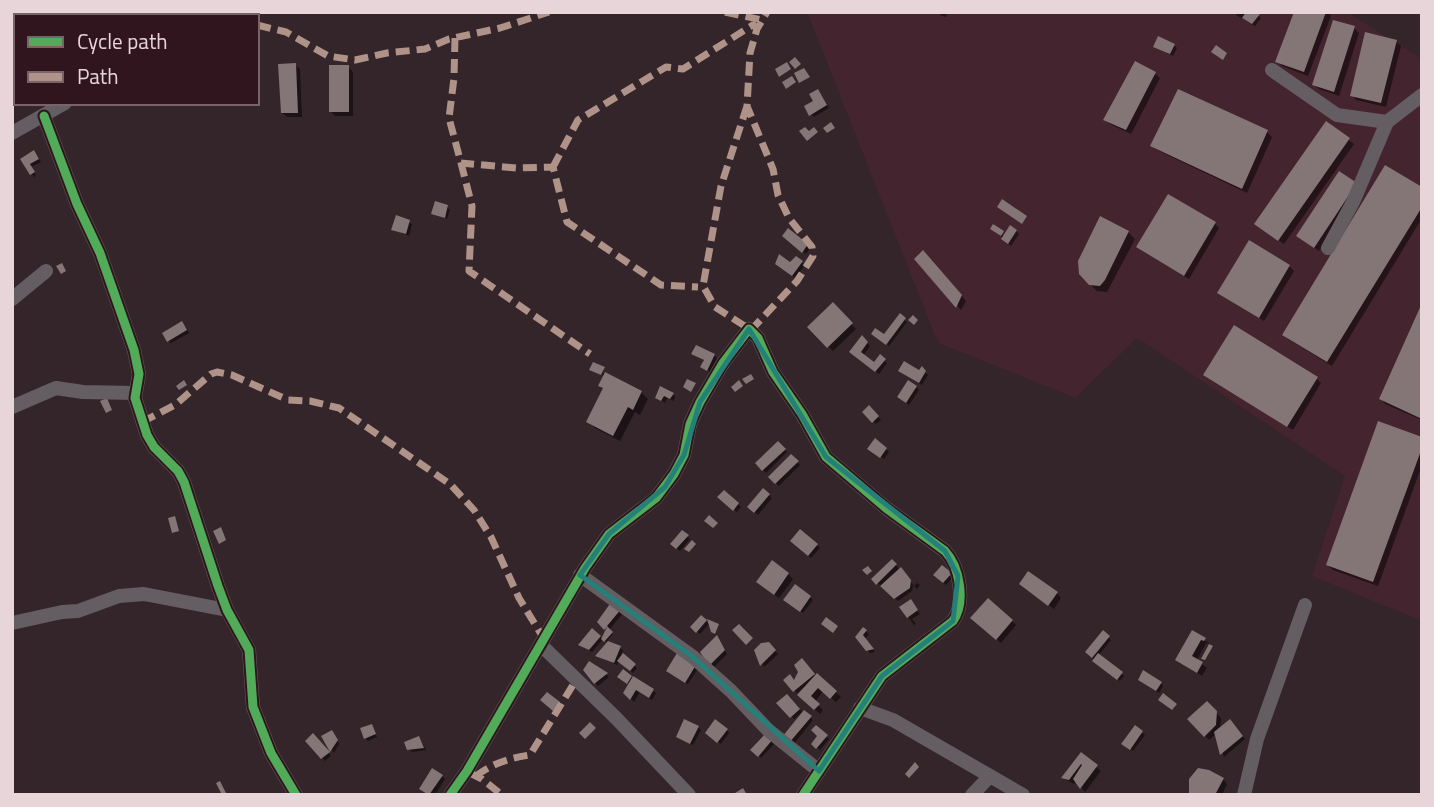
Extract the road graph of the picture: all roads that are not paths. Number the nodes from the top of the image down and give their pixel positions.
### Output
1 (1272, 70) dead end
2 (1422, 95) edge
3 (62, 105) edge
4 (44, 116) junction
5 (1387, 122) junction
6 (12, 133) edge
7 (1328, 248) dead end
8 (46, 271) dead end
9 (12, 299) edge
10 (135, 393) junction
11 (12, 407) edge
12 (580, 575) junction
13 (1305, 606) dead end
14 (228, 610) junction
15 (12, 623) edge
16 (541, 645) junction
17 (860, 708) junction
18 (819, 771) junction
19 (990, 776) junction
20 (803, 794) edge
21 (296, 795) edge
22 (450, 795) edge
23 (689, 795) edge
24 (972, 795) edge
25 (1023, 795) edge
26 (1244, 795) edge

1 - 5 street
2 - 5 street
3 - 4 street
4 - 6 street
4 - 10 street
5 - 7 street
8 - 9 street
10 - 11 street
10 - 14 street
12 - 16 street
12 - 17 street
12 - 18 street
13 - 26 street
14 - 15 street
14 - 21 street
16 - 22 street
16 - 23 street
17 - 18 street
17 - 19 street
18 - 20 street
19 - 24 street
19 - 25 street

